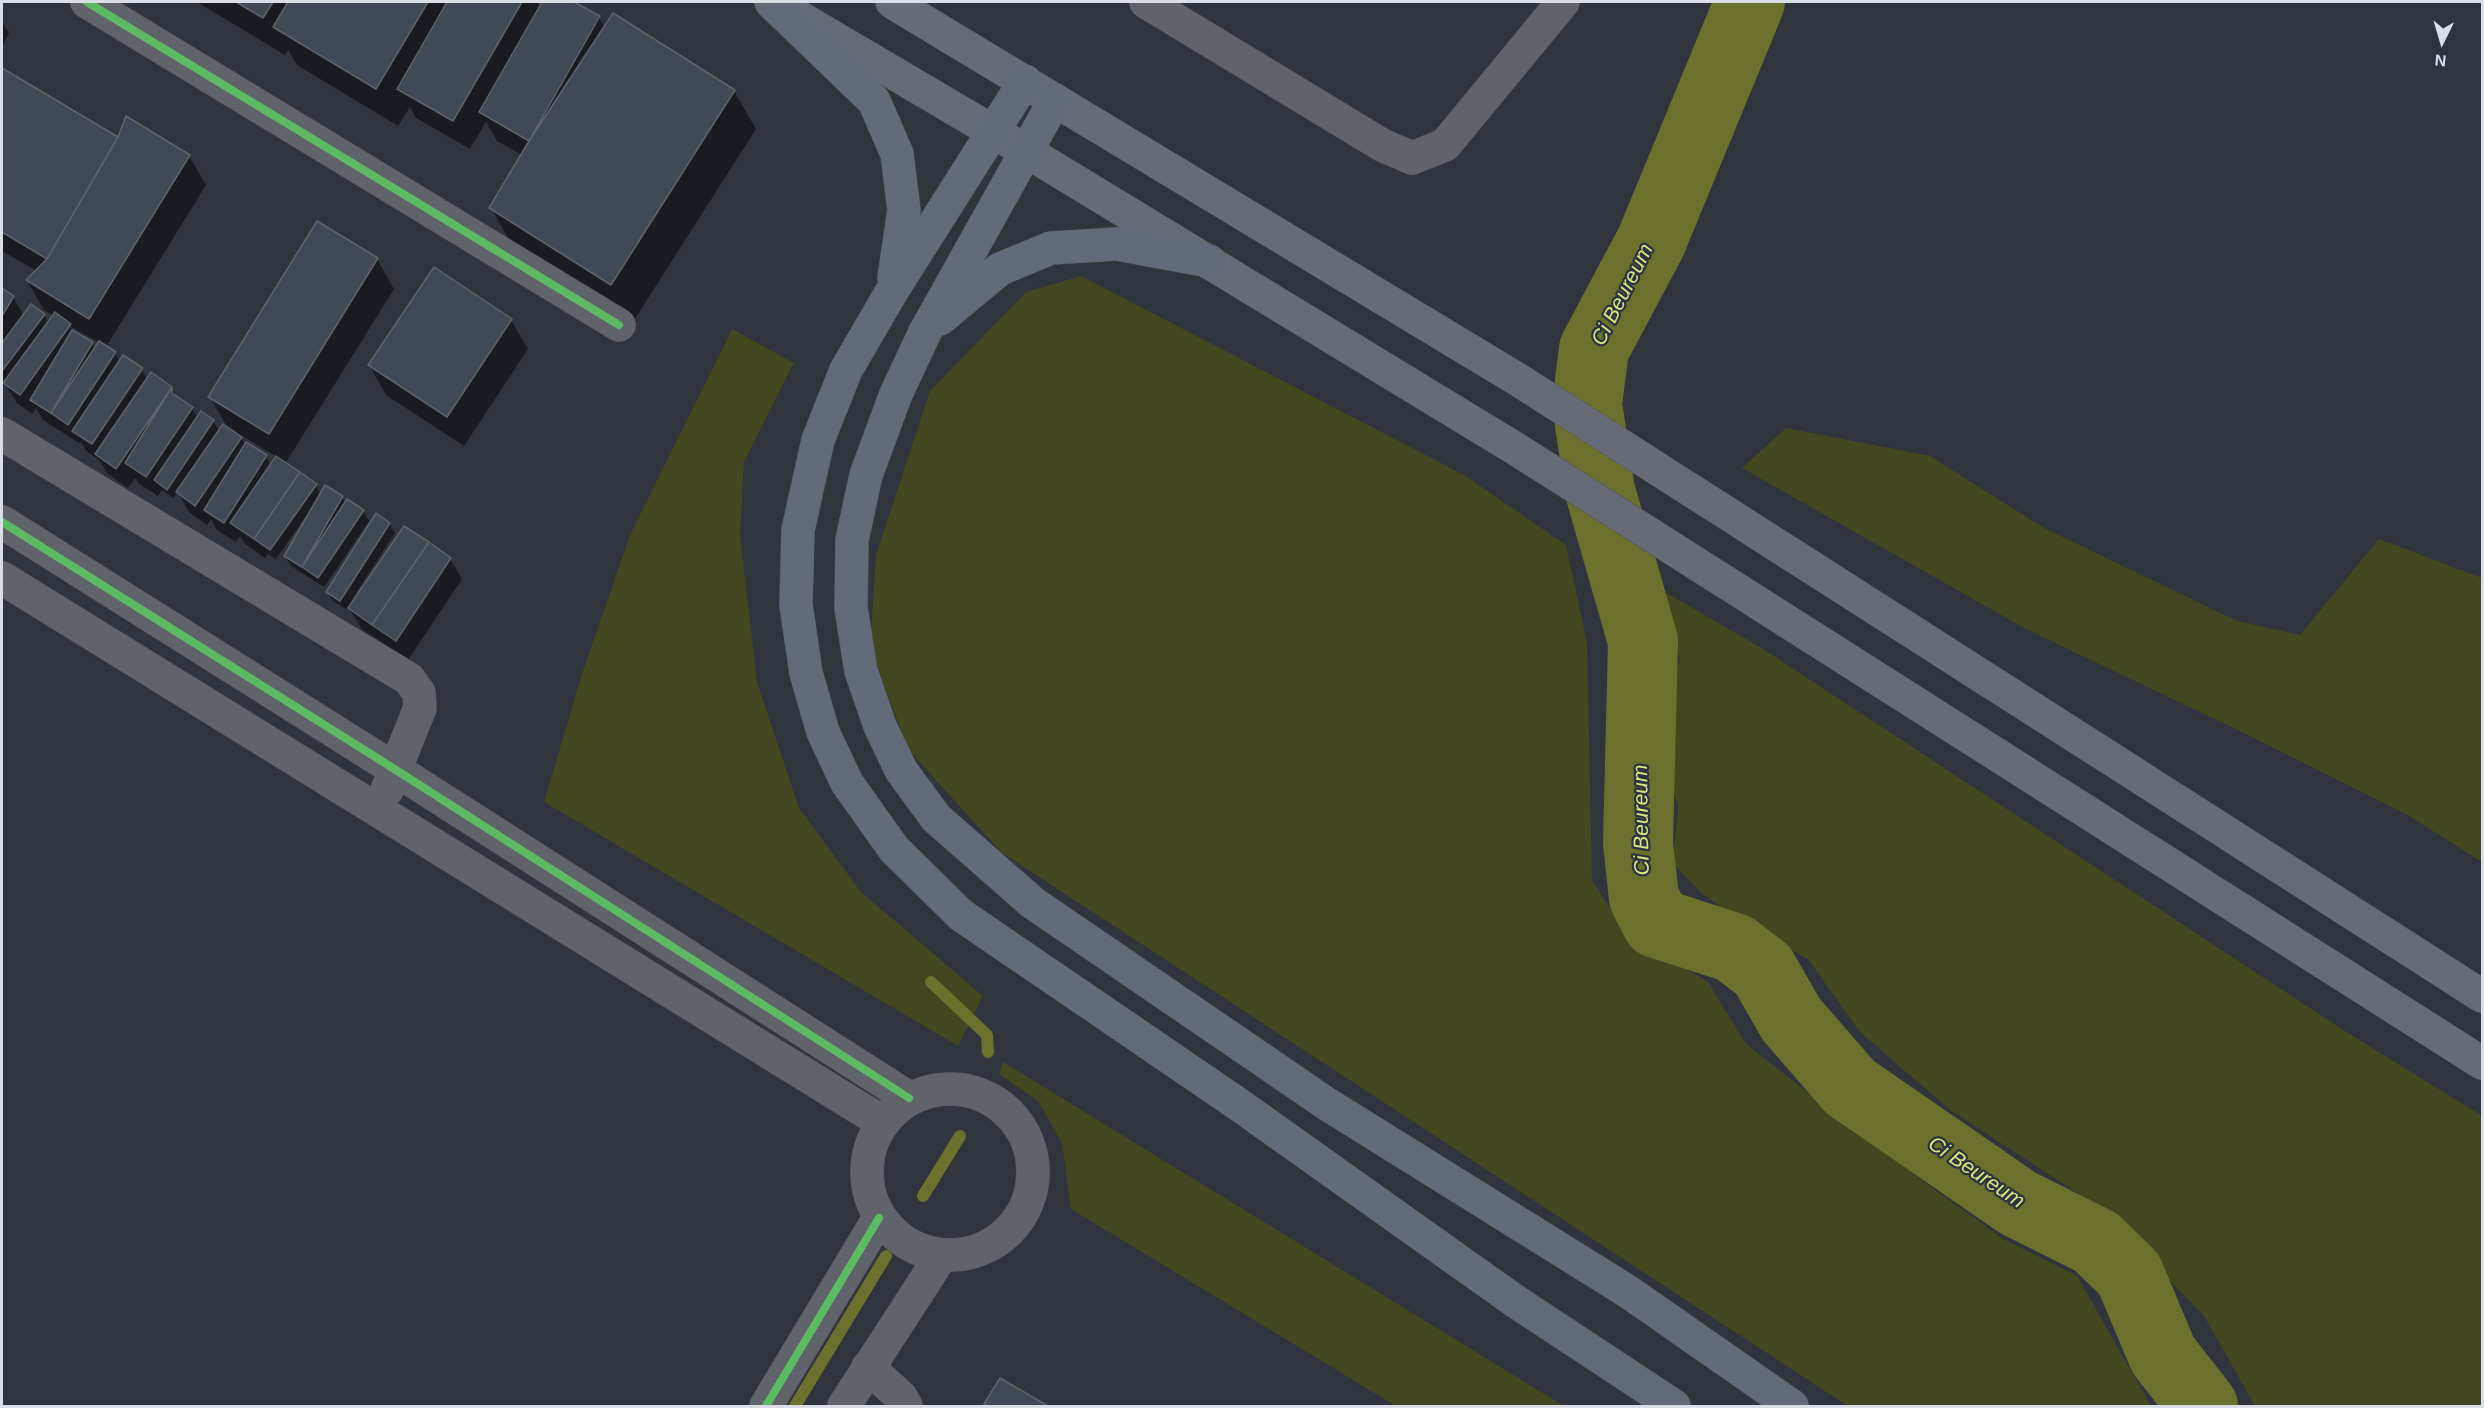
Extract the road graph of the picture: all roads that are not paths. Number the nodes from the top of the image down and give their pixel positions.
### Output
1 (87, 2) edge
2 (771, 2) edge
3 (892, 2) edge
4 (1146, 2) edge
5 (1563, 2) edge
6 (1025, 81) junction
7 (1055, 100) junction
8 (993, 132) junction
9 (1026, 151) junction
10 (1209, 261) junction
11 (892, 291) junction
12 (620, 325) dead end
13 (925, 332) junction
14 (2, 434) edge
15 (2, 522) edge
16 (2, 578) edge
17 (396, 770) junction
18 (379, 812) junction
19 (2482, 996) edge
20 (2482, 1063) edge
21 (909, 1098) junction
22 (882, 1122) junction
23 (879, 1218) junction
24 (940, 1256) junction
25 (868, 1367) junction
26 (766, 1407) edge
27 (844, 1407) edge
28 (906, 1407) edge
29 (1674, 1407) edge
30 (1792, 1407) edge

1 - 12 street
2 - 8 main road
2 - 11 highway
3 - 6 main road
4 - 5 street
6 - 7 main road
6 - 8 highway
7 - 9 highway
7 - 19 main road
8 - 9 main road
8 - 11 highway
9 - 10 main road
9 - 13 highway
10 - 13 highway
10 - 20 main road
11 - 29 highway
13 - 30 highway
14 - 17 street
15 - 17 street
16 - 18 street
17 - 18 street
17 - 21 street
18 - 22 street
21 - 22 street
21 - 24 street
22 - 23 street
23 - 24 street
23 - 26 street
24 - 25 street
25 - 27 street
25 - 28 street

